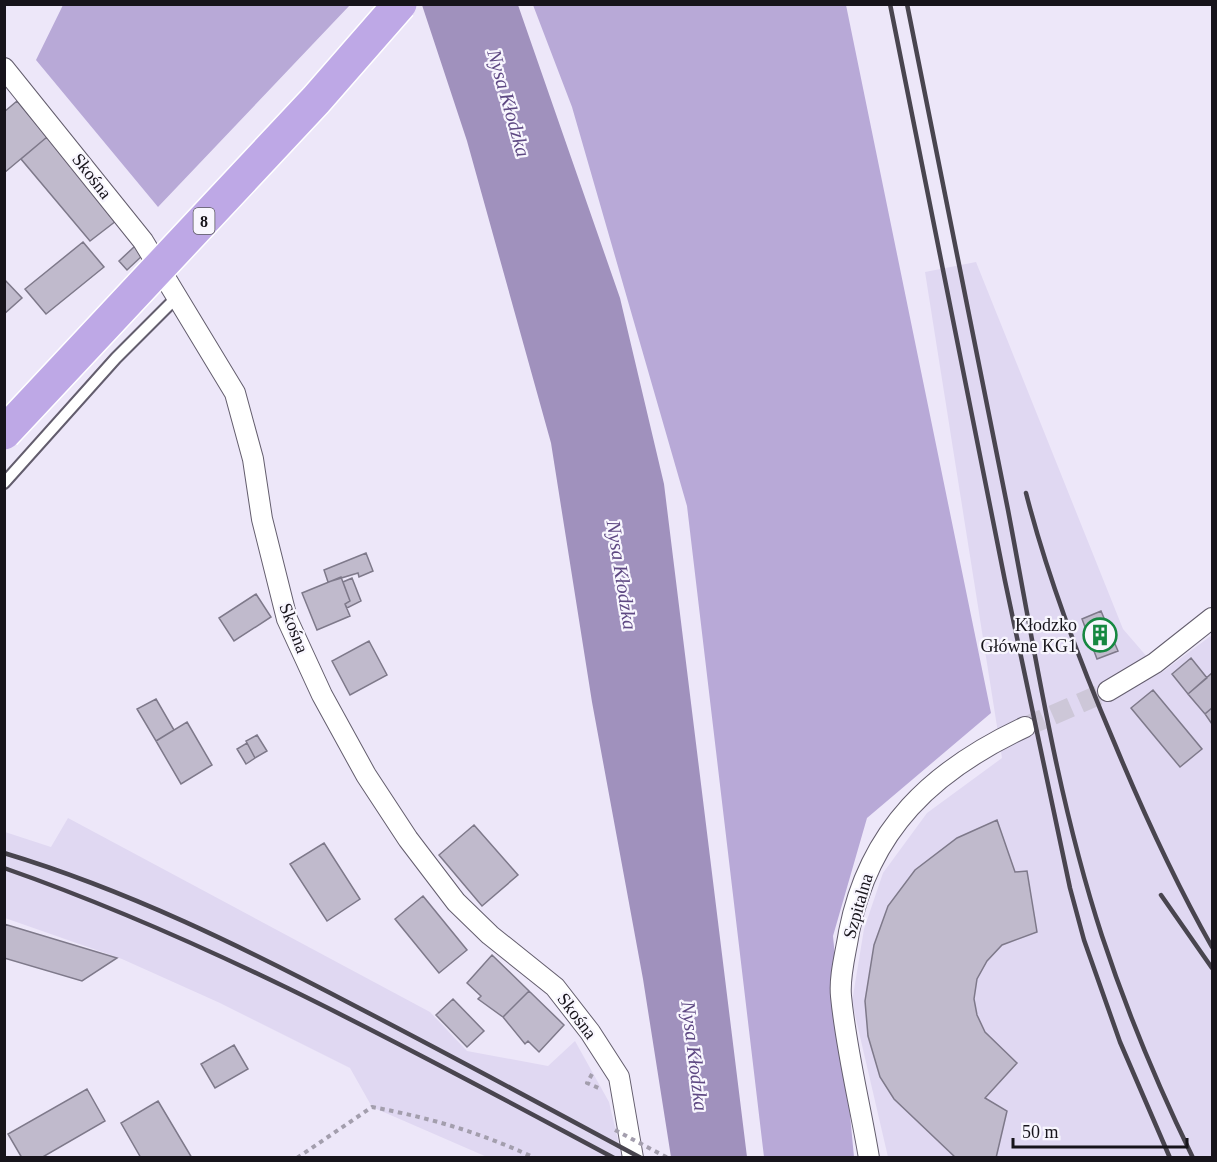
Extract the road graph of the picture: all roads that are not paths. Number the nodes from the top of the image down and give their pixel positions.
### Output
1 (400, 4) edge
2 (4, 68) edge
3 (178, 296) junction
4 (4, 433) edge
5 (4, 483) edge
6 (1212, 618) edge
7 (1108, 691) tunnel mouth
8 (1025, 727) tunnel mouth
9 (633, 1158) edge
10 (869, 1158) edge

1 - 4 highway, 8, bridge
2 - 3 street, Skośna
3 - 5 lane
3 - 9 street, Skośna
6 - 7 street
8 - 10 street, Szpitalna

